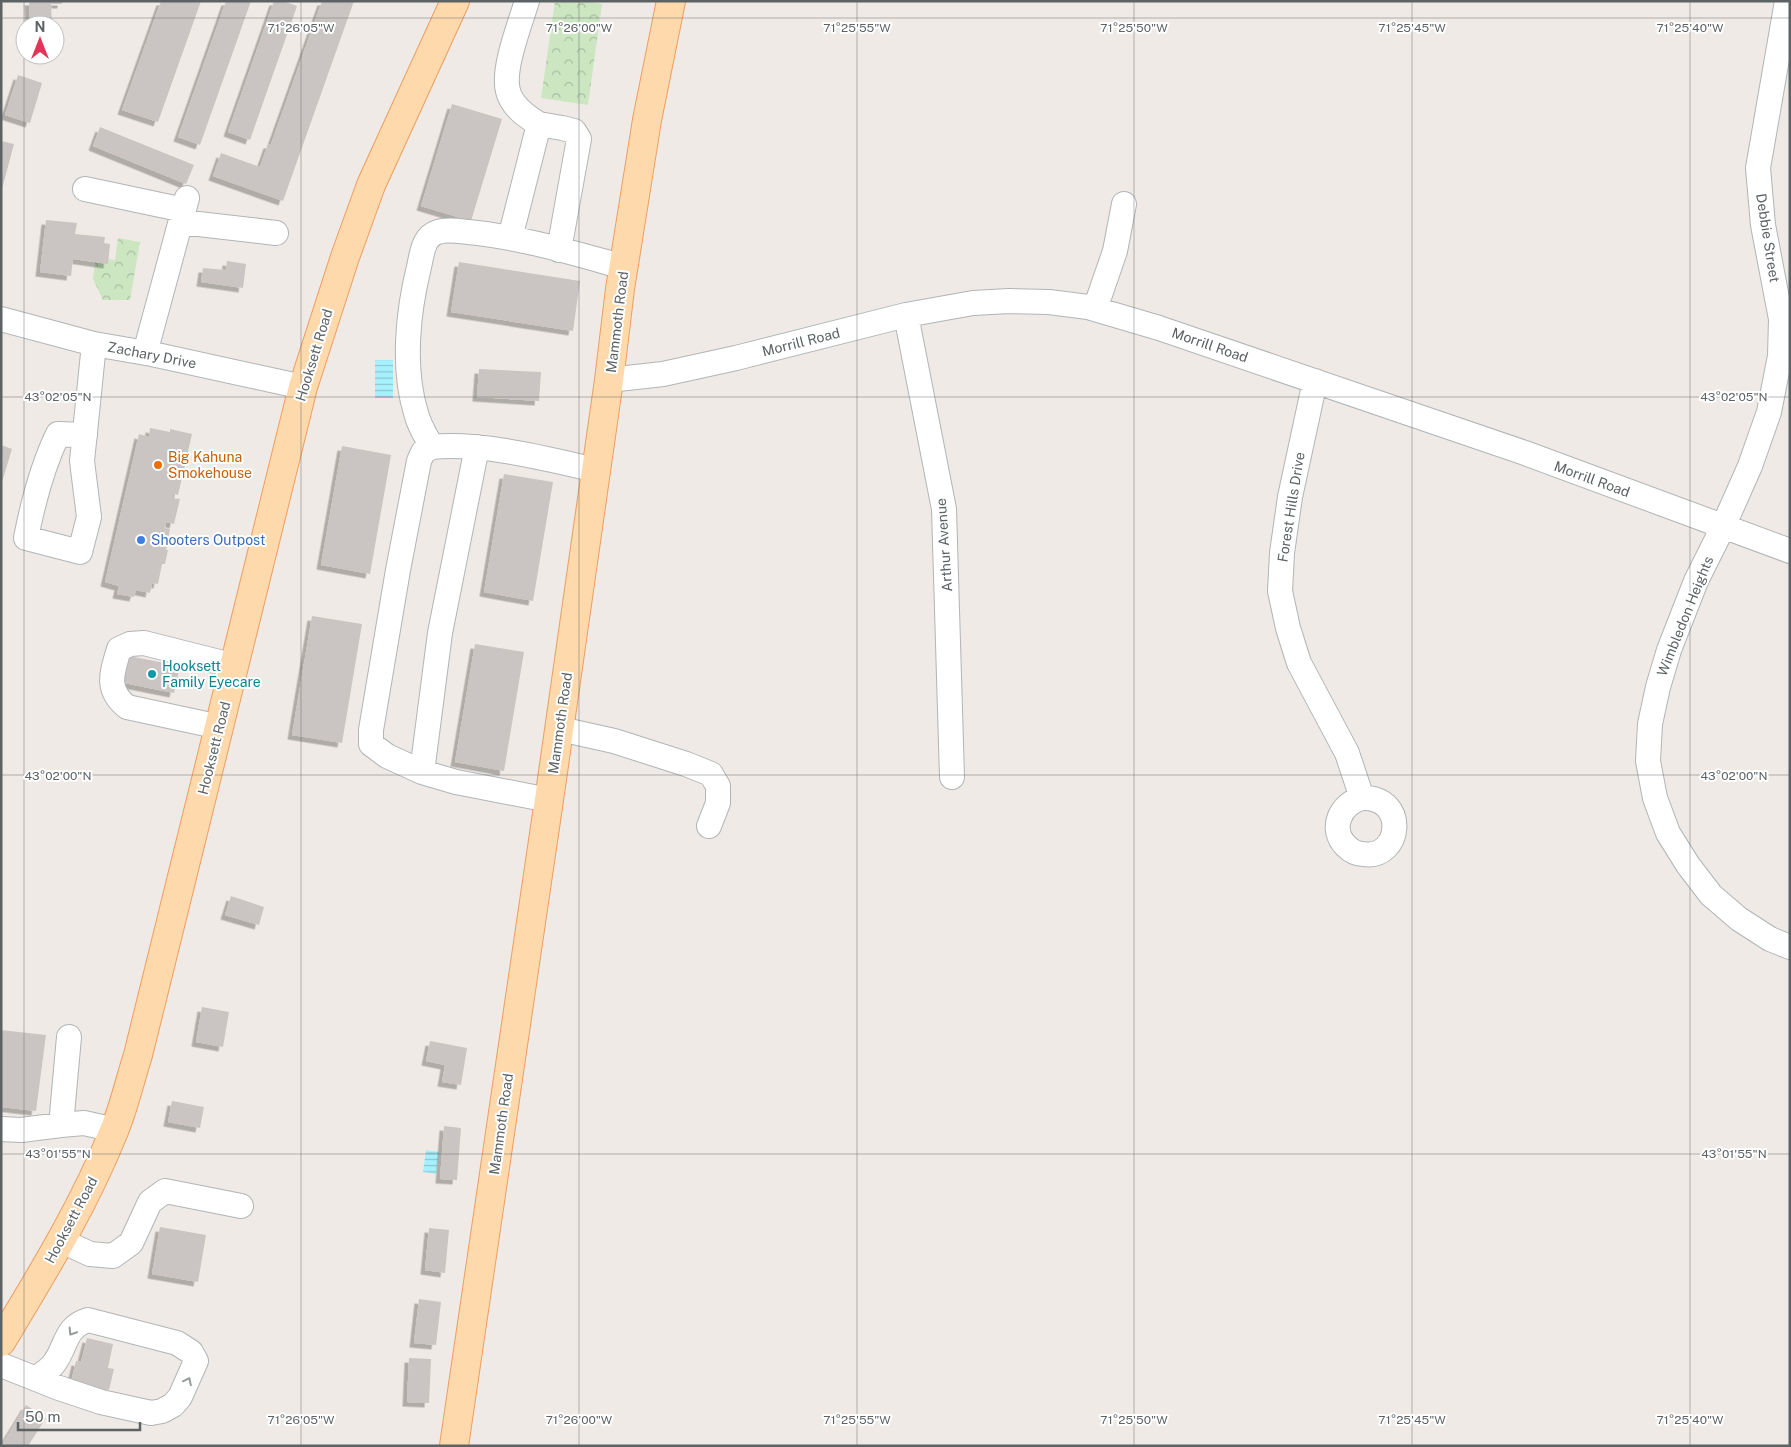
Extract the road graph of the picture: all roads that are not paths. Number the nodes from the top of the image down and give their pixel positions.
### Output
1 (455, 1) edge
2 (527, 1) edge
3 (671, 1) edge
4 (1787, 1) edge
5 (539, 124) junction
6 (85, 189) dead end
7 (1124, 204) dead end
8 (184, 210) junction
9 (276, 233) dead end
10 (510, 238) junction
11 (559, 250) junction
12 (624, 267) junction
13 (1095, 309) junction
14 (906, 315) junction
15 (1, 319) edge
16 (94, 344) junction
17 (145, 353) junction
18 (609, 380) junction
19 (1315, 381) junction
20 (303, 387) junction
21 (85, 436) junction
22 (432, 448) junction
23 (477, 448) junction
24 (596, 470) junction
25 (1723, 527) junction
26 (1790, 551) edge
27 (235, 666) junction
28 (220, 727) junction
29 (560, 729) junction
30 (422, 772) junction
31 (952, 777) dead end
32 (1362, 798) dead end
33 (549, 800) junction
34 (709, 826) dead end
35 (1790, 947) edge
36 (69, 1037) dead end
37 (61, 1125) junction
38 (1, 1129) edge
39 (115, 1130) junction
40 (241, 1206) dead end
41 (62, 1242) junction
42 (1, 1342) edge
43 (1, 1365) edge
44 (37, 1378) junction
45 (454, 1446) edge

1 - 20 main road, Hooksett Road
2 - 5 street
3 - 12 main road, Mammoth Road
4 - 25 street, Debbie Street
5 - 10 street
5 - 11 street
6 - 8 street
7 - 13 street
8 - 9 street
8 - 17 street
10 - 11 street
10 - 22 street
11 - 12 street
12 - 18 main road, Mammoth Road
13 - 14 street, Morrill Road
13 - 19 street, Morrill Road
14 - 18 street, Morrill Road
14 - 31 street, Arthur Avenue
15 - 16 street, Zachary Drive
16 - 17 street, Zachary Drive
16 - 21 street
17 - 20 street, Zachary Drive
18 - 24 main road, Mammoth Road
19 - 25 street, Morrill Road
19 - 32 street, Forest Hills Drive
20 - 27 main road, Hooksett Road
21 - 21 street
22 - 23 street
22 - 30 street
23 - 24 street
23 - 30 street
24 - 29 main road, Mammoth Road
25 - 26 street, Morrill Road
25 - 35 street, Wimbledon Heights
27 - 28 main road, Hooksett Road
27 - 28 street
28 - 39 main road, Hooksett Road
29 - 33 main road, Mammoth Road
29 - 34 street
30 - 33 street
33 - 45 main road, Mammoth Road
36 - 37 street
37 - 38 street
37 - 39 street
39 - 41 main road, Hooksett Road
40 - 41 street
41 - 42 main road, Hooksett Road
43 - 44 street
44 -> 44 street

